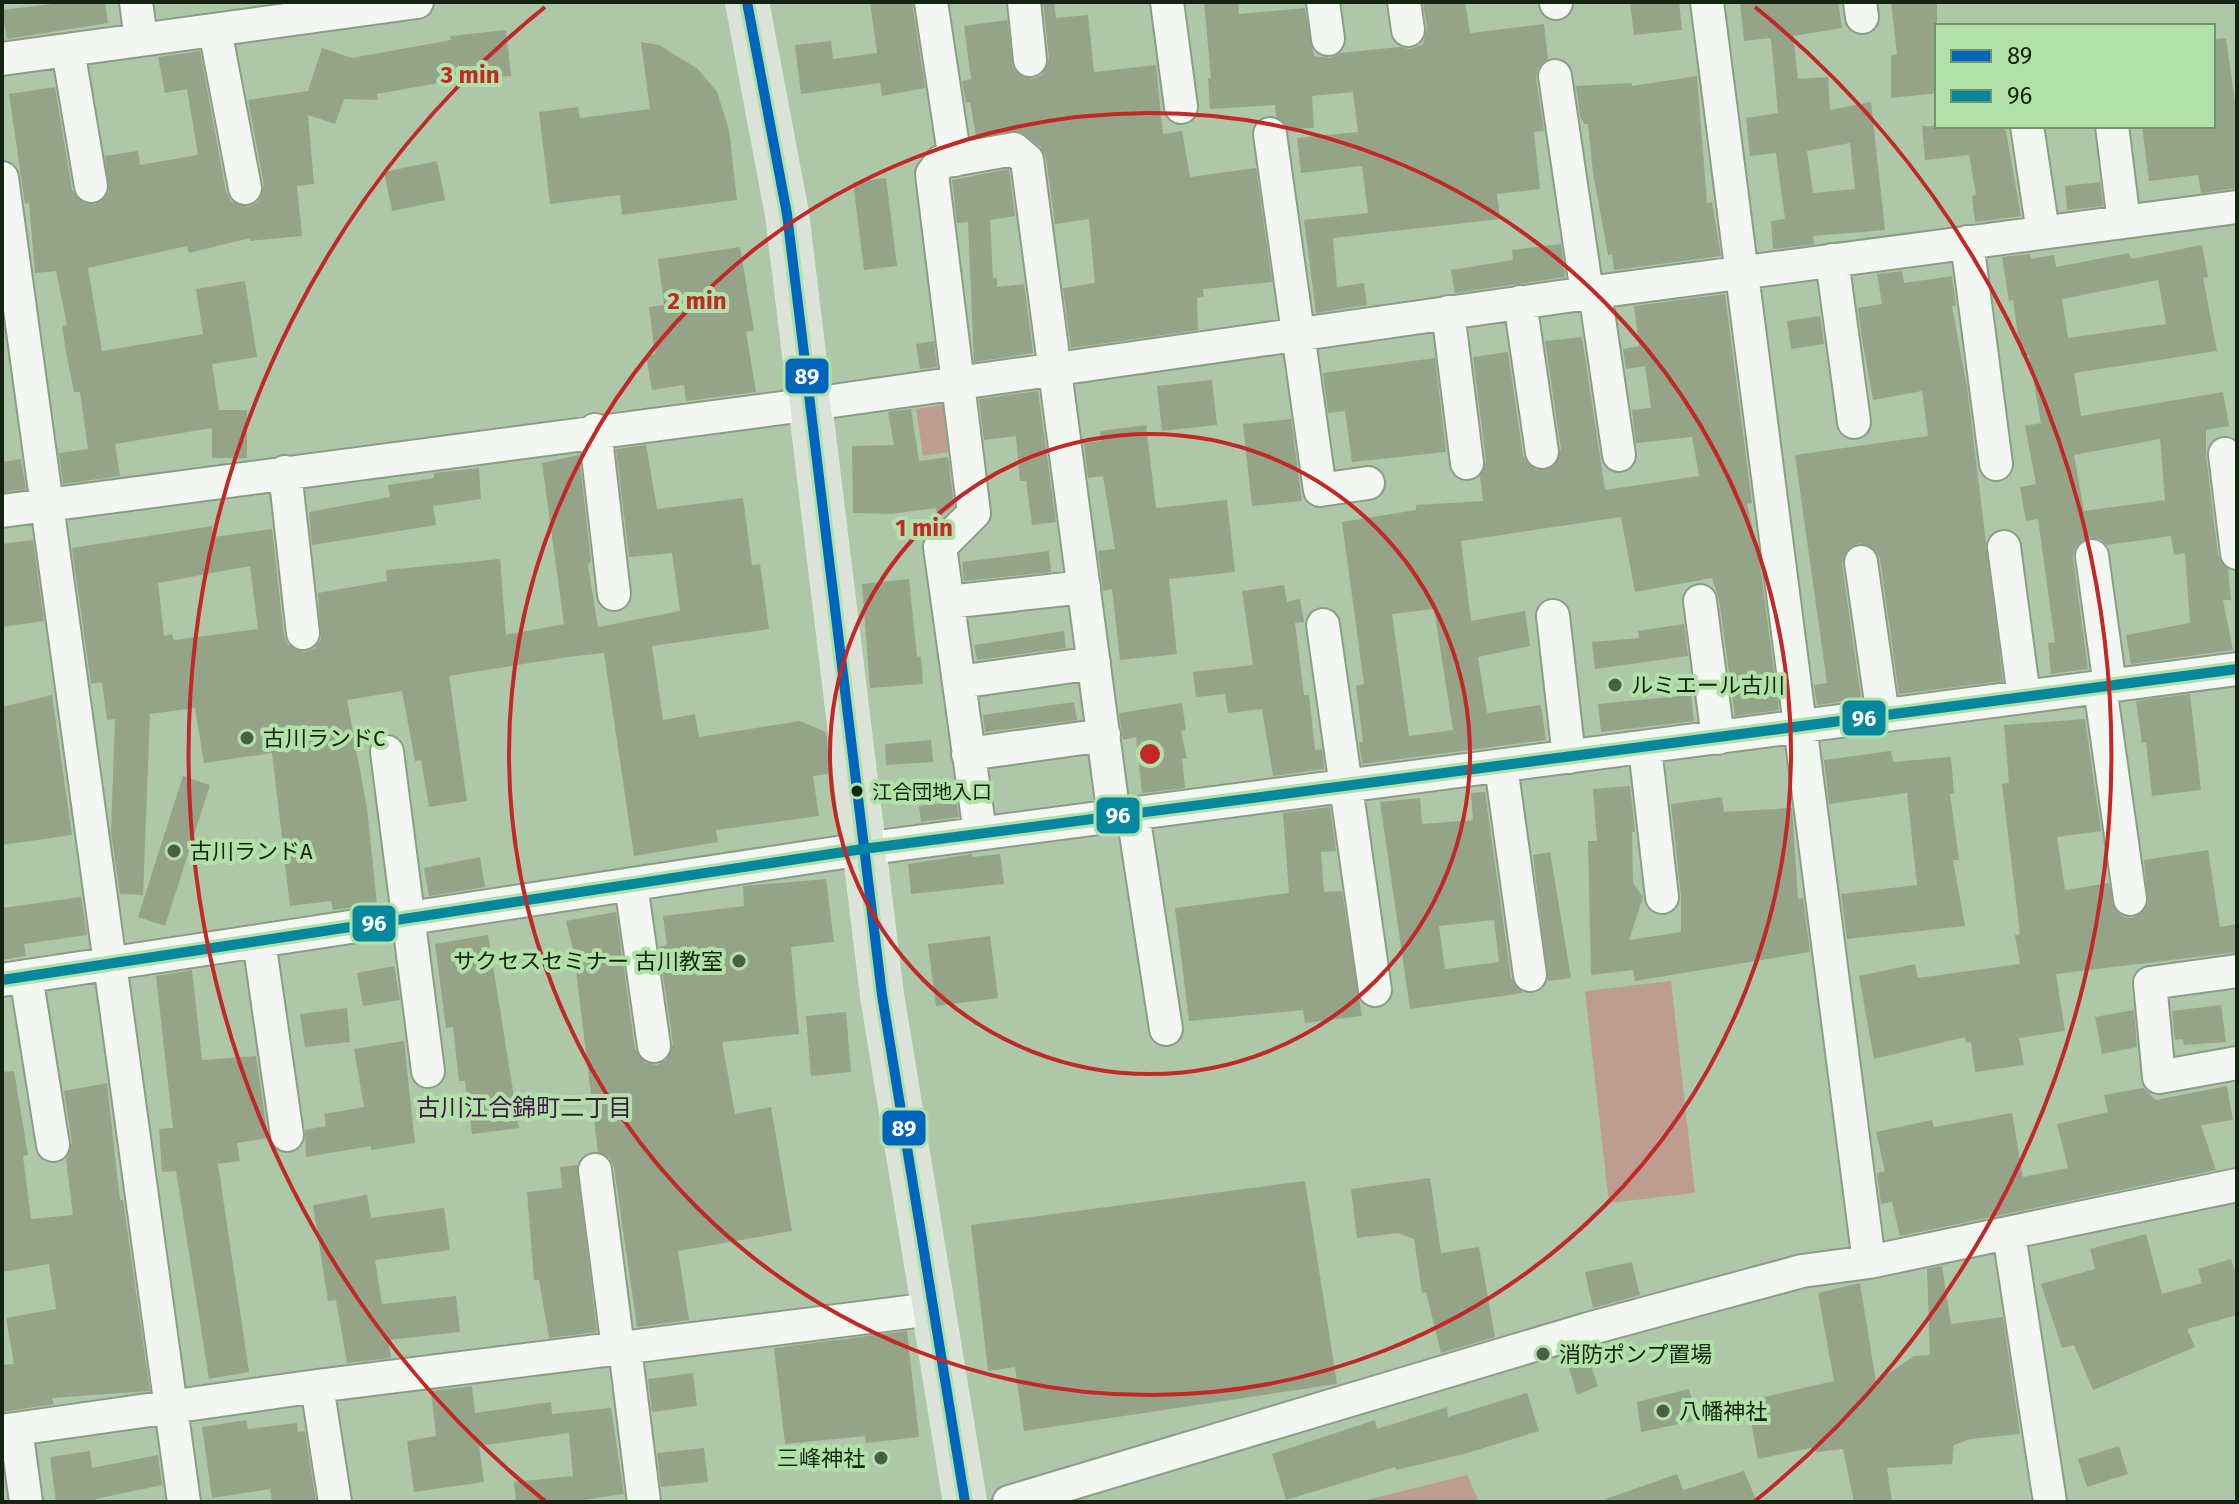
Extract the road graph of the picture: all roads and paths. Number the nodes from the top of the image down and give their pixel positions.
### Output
1 (136, 2) edge
2 (417, 2) edge
3 (747, 2) edge
4 (931, 2) edge
5 (1024, 2) edge
6 (1167, 2) edge
7 (1323, 2) edge
8 (1707, 2) edge
9 (296, 10) edge
10 (215, 30) junction
11 (1328, 39) dead end
12 (141, 40) junction
13 (68, 50) junction
14 (2, 59) edge
15 (1030, 60) dead end
16 (1555, 76) dead end
17 (1181, 107) dead end
18 (2027, 128) edge
19 (2112, 128) edge
20 (1270, 134) dead end
21 (955, 160) junction
22 (2, 178) edge
23 (91, 186) dead end
24 (245, 188) dead end
25 (2237, 207) edge
26 (2124, 222) junction
27 (2043, 232) junction
28 (1967, 242) junction
29 (1832, 260) junction
30 (1739, 272) junction
31 (1591, 292) junction
32 (1520, 302) junction
33 (1448, 312) junction
34 (1300, 333) junction
35 (1055, 367) junction
36 (958, 380) junction
37 (812, 404) junction
38 (1854, 422) dead end
39 (595, 430) junction
40 (1542, 452) dead end
41 (2225, 454) dead end
42 (1619, 455) dead end
43 (1467, 463) dead end
44 (1996, 464) dead end
45 (285, 472) junction
46 (1368, 483) dead end
47 (46, 505) junction
48 (2, 511) edge
49 (2004, 547) dead end
50 (2237, 553) edge
51 (2092, 556) dead end
52 (1861, 562) dead end
53 (1084, 587) junction
54 (614, 594) dead end
55 (1700, 601) dead end
56 (948, 602) junction
57 (1553, 616) dead end
58 (1323, 625) dead end
59 (303, 633) dead end
60 (1094, 663) junction
61 (2237, 669) edge
62 (959, 682) junction
63 (2105, 686) junction
64 (2024, 697) junction
65 (1883, 716) junction
66 (1799, 728) junction
67 (1104, 735) junction
68 (1718, 738) junction
69 (1645, 748) junction
70 (387, 752) dead end
71 (968, 754) junction
72 (1569, 757) junction
73 (1501, 766) junction
74 (1346, 787) junction
75 (1124, 815) junction
76 (980, 833) junction
77 (863, 849) junction
78 (631, 885) junction
79 (1662, 897) dead end
80 (2130, 899) dead end
81 (409, 918) junction
82 (259, 941) junction
83 (110, 964) junction
84 (2237, 971) edge
85 (1530, 975) dead end
86 (14, 978) edge
87 (1375, 990) dead end
88 (1166, 1029) dead end
89 (654, 1046) dead end
90 (2237, 1063) edge
91 (428, 1071) dead end
92 (287, 1135) dead end
93 (53, 1145) dead end
94 (595, 1170) dead end
95 (2237, 1185) edge
96 (2009, 1234) junction
97 (1869, 1262) junction
98 (932, 1309) junction
99 (621, 1348) junction
100 (317, 1386) junction
101 (171, 1406) junction
102 (9, 1430) edge
103 (26, 1502) edge
104 (184, 1502) edge
105 (335, 1502) edge
106 (644, 1502) edge
107 (965, 1502) edge
108 (1009, 1502) edge
109 (2050, 1502) edge

1 - 12 street
2 - 9 street
3 - 37 main road
4 - 21 street
5 - 15 street
6 - 17 street
7 - 11 street
8 - 30 street
9 - 10 street
10 - 12 street
10 - 24 street
12 - 13 street
13 - 14 street
13 - 23 street
16 - 31 street
18 - 27 street
19 - 26 street
20 - 34 street
21 - 35 street
21 - 36 street
22 - 47 street
25 - 26 street
26 - 27 street
27 - 28 street
28 - 29 street
28 - 44 street
29 - 30 street
29 - 38 street
30 - 31 street
30 - 66 street
31 - 32 street
31 - 42 street
32 - 33 street
32 - 40 street
33 - 34 street
33 - 43 street
34 - 35 street
34 - 46 street
35 - 36 street
35 - 53 street
36 - 37 street
36 - 56 street
37 - 39 street
37 - 77 main road
39 - 45 street
39 - 54 street
41 - 50 street
45 - 47 street
45 - 59 street
47 - 48 street
47 - 83 street
49 - 64 street
51 - 63 street
52 - 65 street
53 - 56 street
53 - 60 street
55 - 68 street
56 - 62 street
57 - 72 street
58 - 74 street
60 - 62 street
60 - 67 street
61 - 63 street
62 - 71 street
63 - 64 street
63 - 80 street
64 - 65 street
65 - 66 street
66 - 68 street
66 - 97 street
67 - 71 street
67 - 75 street
68 - 69 street
69 - 72 street
69 - 79 street
70 - 81 street
71 - 76 street
72 - 73 street
73 - 74 street
73 - 85 street
74 - 75 street
74 - 87 street
75 - 76 street
75 - 88 street
76 - 77 street
77 - 78 street
77 - 98 main road
78 - 81 street
78 - 89 street
81 - 82 street
81 - 91 street
82 - 83 street
82 - 92 street
83 - 86 street
83 - 101 street
84 - 90 street
86 - 93 street
94 - 99 street
95 - 96 street
96 - 97 street
96 - 109 street
97 - 108 street
98 - 99 street
98 - 107 main road
99 - 100 street
99 - 106 street
100 - 101 street
100 - 105 street
101 - 102 street
101 - 104 street
102 - 103 street

